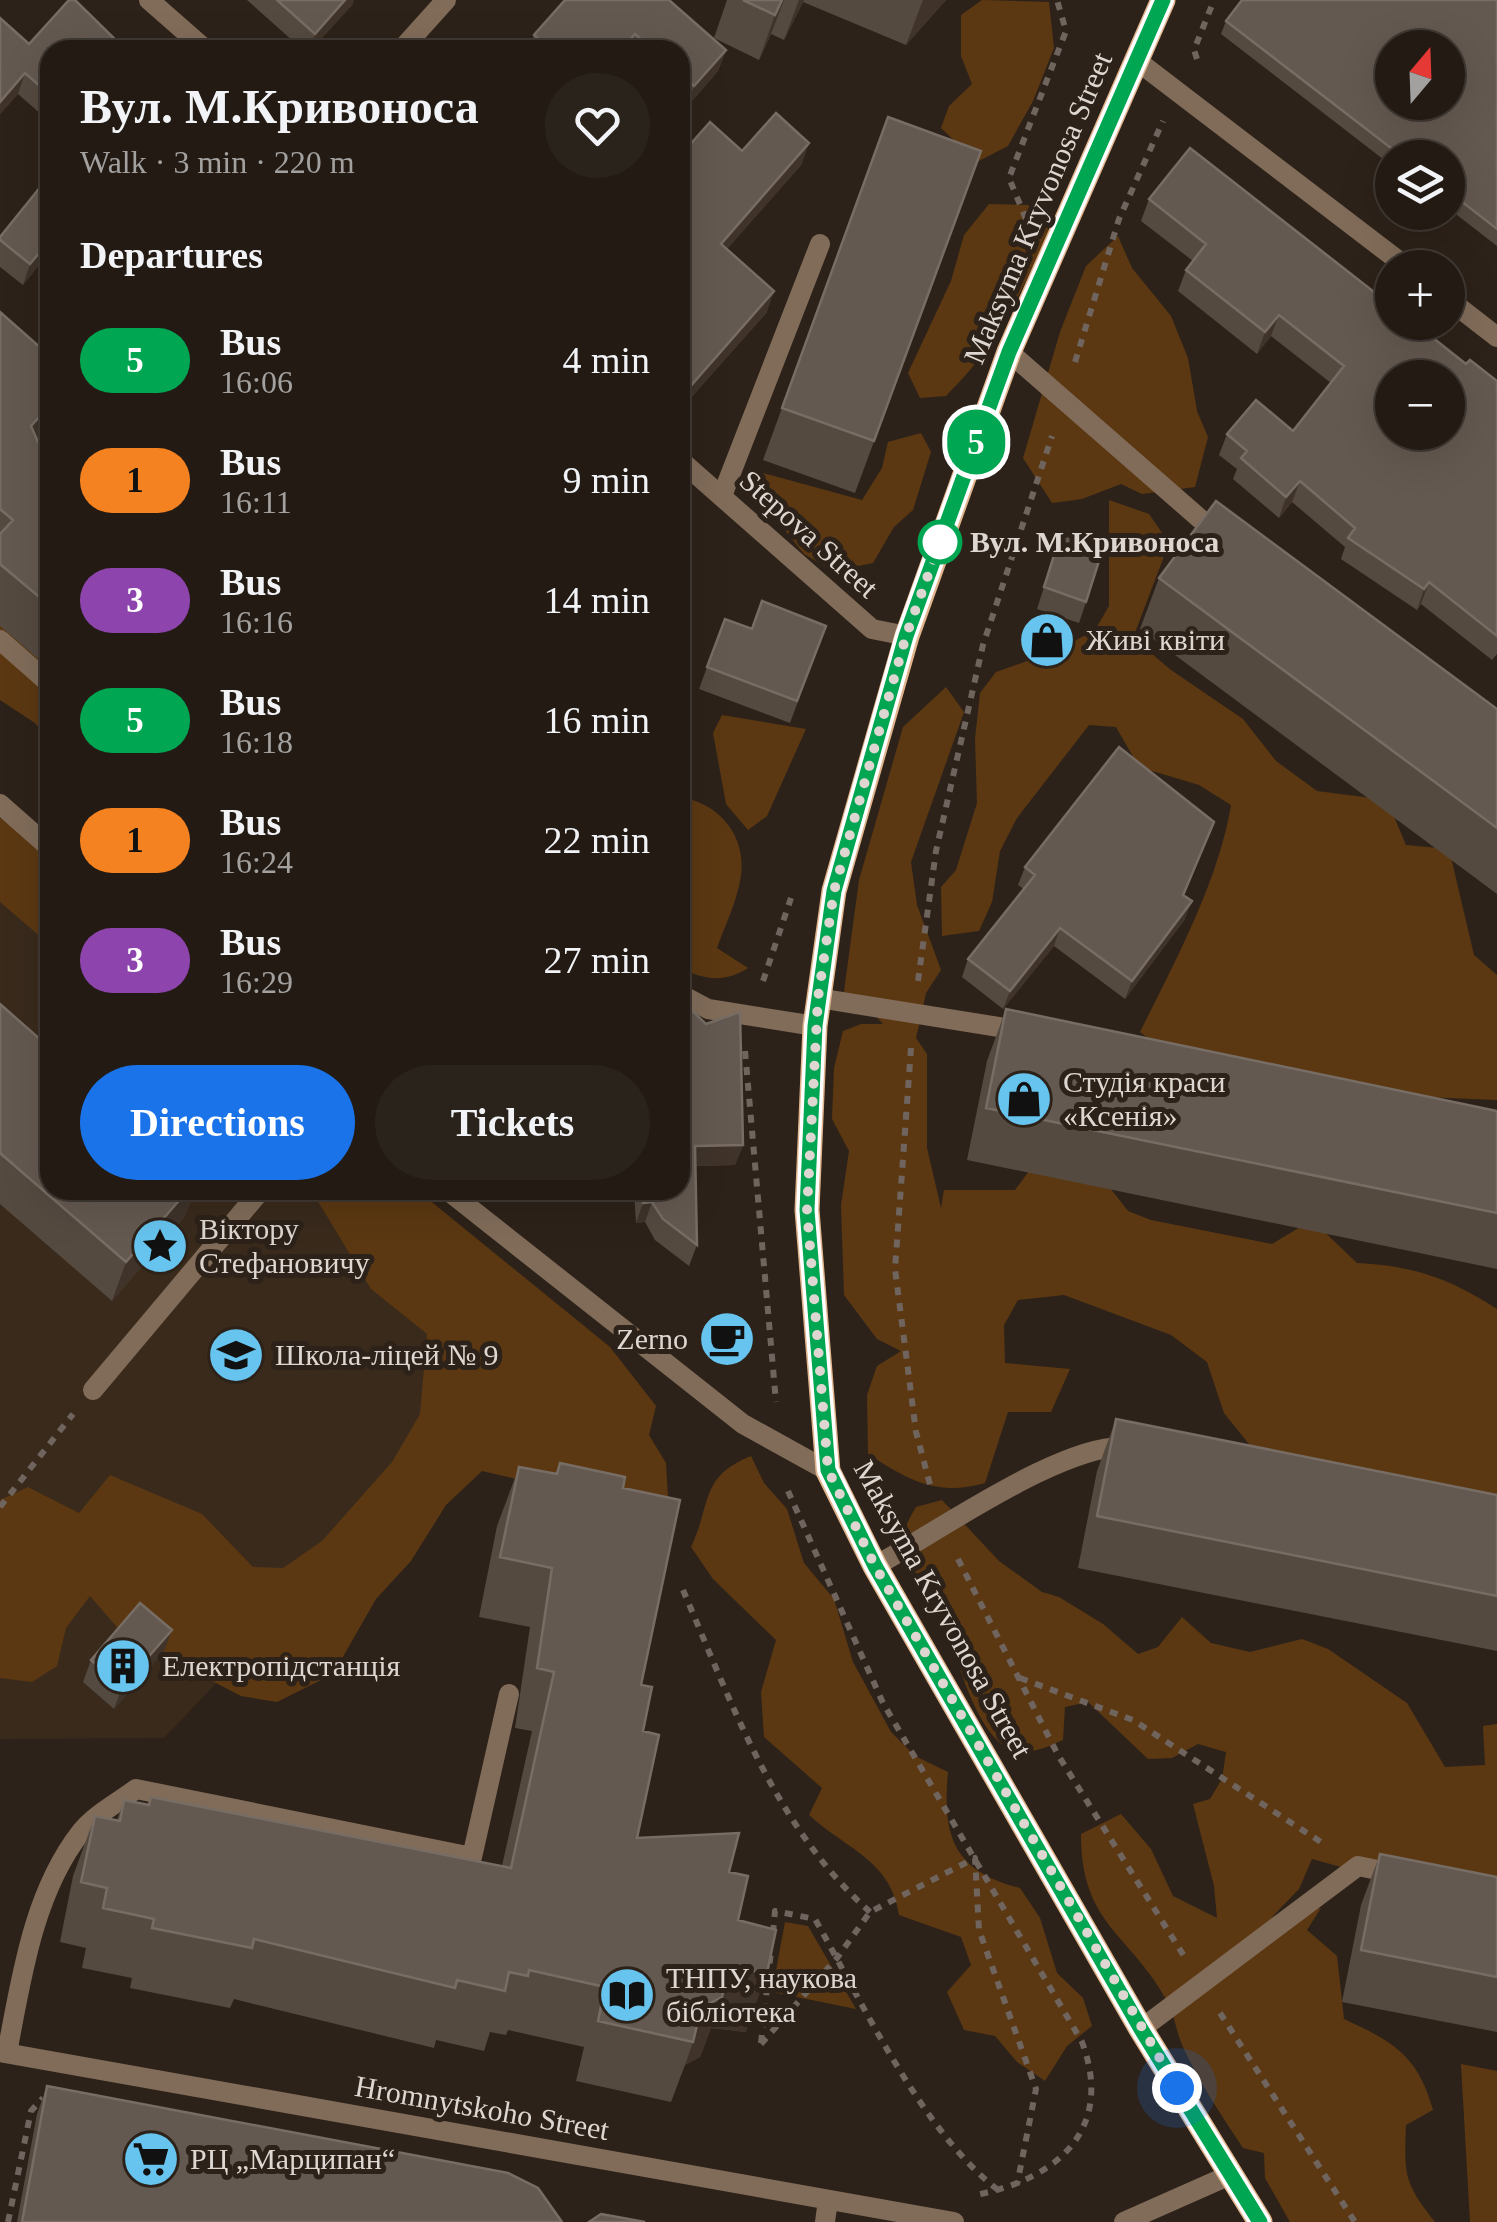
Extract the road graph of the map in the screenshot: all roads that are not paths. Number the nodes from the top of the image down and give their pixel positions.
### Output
1 (149, 0) edge
2 (446, 0) edge
3 (1163, 0) edge
4 (195, 40) edge
5 (410, 40) edge
6 (1136, 60) junction
7 (820, 244) dead end
8 (1385, 250) edge
9 (1465, 312) edge
10 (1497, 337) edge
11 (1009, 352) junction
12 (690, 469) edge
13 (722, 496) junction
14 (1240, 551) edge
15 (906, 636) junction
16 (0, 640) edge
17 (40, 675) edge
18 (0, 804) edge
19 (40, 839) edge
20 (818, 998) junction
21 (690, 999) edge
22 (815, 1026) junction
23 (1051, 1036) edge
24 (253, 1200) edge
25 (460, 1200) edge
26 (93, 1390) road end
27 (1159, 1453) edge
28 (828, 1470) junction
29 (875, 1566) junction
30 (510, 1694) dead end
31 (1410, 1876) edge
32 (1141, 2029) junction
33 (4, 2053) edge
34 (1230, 2174) junction
35 (828, 2200) junction
36 (824, 2222) edge
37 (954, 2222) edge
38 (1124, 2222) edge
39 (1260, 2222) edge

1 - 4 street
2 - 5 street
3 - 6 main road, Maksyma Kryvonosa Street
6 - 8 street
6 - 11 main road, Maksyma Kryvonosa Street
7 - 13 street
9 - 10 street
11 - 14 street
11 - 15 main road, Maksyma Kryvonosa Street
12 - 13 street, Stepova Street
13 - 15 street, Stepova Street
15 - 20 main road, Maksyma Kryvonosa Street
16 - 17 street
18 - 19 street
20 - 22 main road, Maksyma Kryvonosa Street
20 - 23 street
21 - 22 street
22 - 28 main road, Maksyma Kryvonosa Street
24 - 26 street
25 - 28 street
27 - 29 street
28 - 29 main road, Maksyma Kryvonosa Street
29 - 32 main road, Maksyma Kryvonosa Street
30 - 33 street
31 - 32 street
32 - 34 main road, Maksyma Kryvonosa Street
33 - 35 street, Hromnytskoho Street
34 - 38 street
34 - 39 main road, Maksyma Kryvonosa Street
35 - 36 street
35 - 37 street, Hromnytskoho Street

